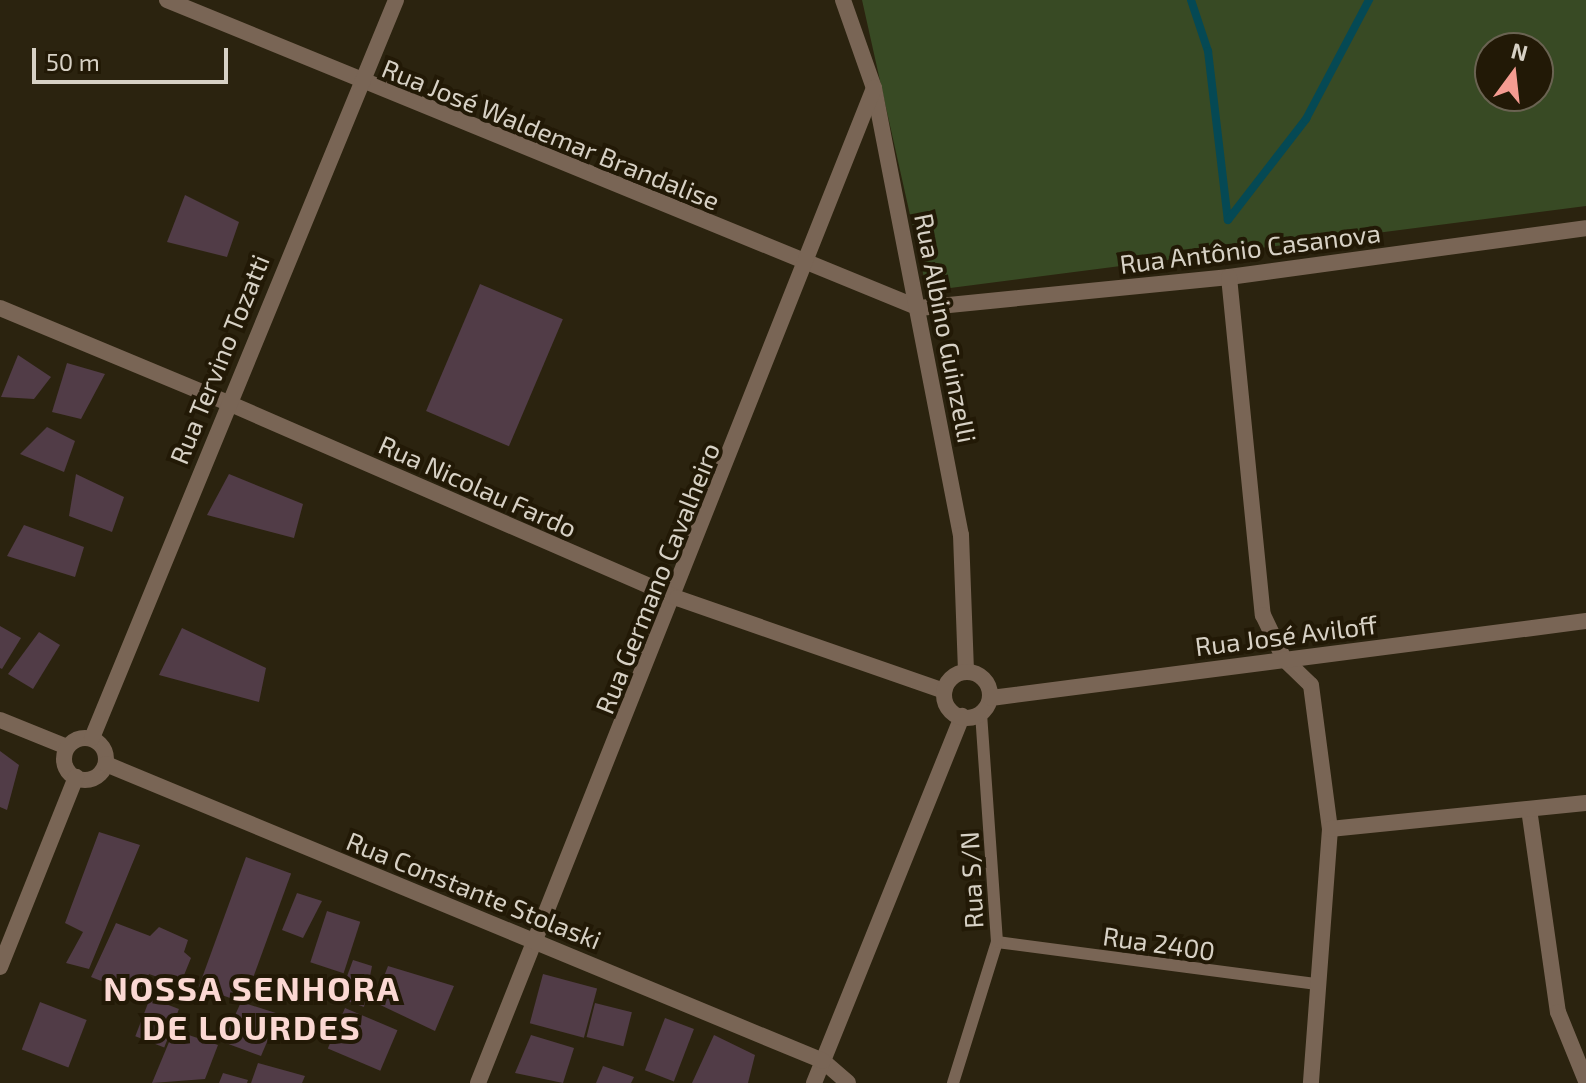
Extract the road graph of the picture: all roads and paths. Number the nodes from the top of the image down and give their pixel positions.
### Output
1 (167, 0) edge
2 (396, 0) edge
3 (843, 0) edge
4 (360, 83) junction
5 (874, 88) junction
6 (1586, 228) edge
7 (807, 264) junction
8 (1229, 277) junction
9 (0, 308) edge
10 (919, 308) junction
11 (226, 402) junction
12 (677, 598) junction
13 (1586, 621) edge
14 (1284, 659) junction
15 (966, 671) junction
16 (944, 691) junction
17 (991, 698) junction
18 (981, 715) junction
19 (962, 716) junction
20 (0, 720) edge
21 (92, 738) junction
22 (67, 747) junction
23 (106, 764) junction
24 (76, 777) junction
25 (1586, 803) edge
26 (1529, 809) junction
27 (1330, 829) junction
28 (536, 941) junction
29 (997, 942) junction
30 (0, 967) edge
31 (1315, 984) junction
32 (823, 1061) junction
33 (1586, 1081) edge
34 (478, 1083) edge
35 (814, 1083) edge
36 (848, 1083) edge
37 (953, 1083) edge
38 (1311, 1083) edge

1 - 4 street, Rua José Waldemar Brandalise
2 - 4 street, Rua Tervino Tozatti
3 - 5 street, Rua Albino Guinzelli
4 - 7 street, Rua José Waldemar Brandalise
4 - 11 street, Rua Tervino Tozatti
5 - 7 street, Rua Germano Cavalheiro
5 - 10 street, Rua Albino Guinzelli
6 - 8 street, Rua Antônio Casanova
7 - 10 street, Rua José Waldemar Brandalise
7 - 12 street, Rua Germano Cavalheiro
8 - 10 street, Rua Antônio Casanova
8 - 14 street
9 - 11 street, Rua Nicolau Fardo
10 - 15 street, Rua Albino Guinzelli
11 - 12 street, Rua Nicolau Fardo
11 - 21 street, Rua Tervino Tozatti
12 - 16 street, Rua Nicolau Fardo
12 - 28 street, Rua Germano Cavalheiro
13 - 14 street, Rua José Aviloff
14 - 17 street, Rua José Aviloff
14 - 27 street
15 - 16 street
15 - 17 street
16 - 19 street
17 - 18 street
18 - 19 street
18 - 29 lane, Rua S/N
19 - 32 street
20 - 22 street
21 - 22 street
21 - 23 street
22 - 24 street
23 - 24 street
23 - 28 street, Rua Constante Stolaski
24 - 30 street
25 - 26 street
26 - 27 street
26 - 33 street
27 - 31 street
28 - 32 street, Rua Constante Stolaski
28 - 34 street, Rua Germano Cavalheiro
29 - 31 lane, Rua 2400
29 - 37 lane, Rua S/N
31 - 38 street
32 - 35 street
32 - 36 street, Rua Constante Stolaski

